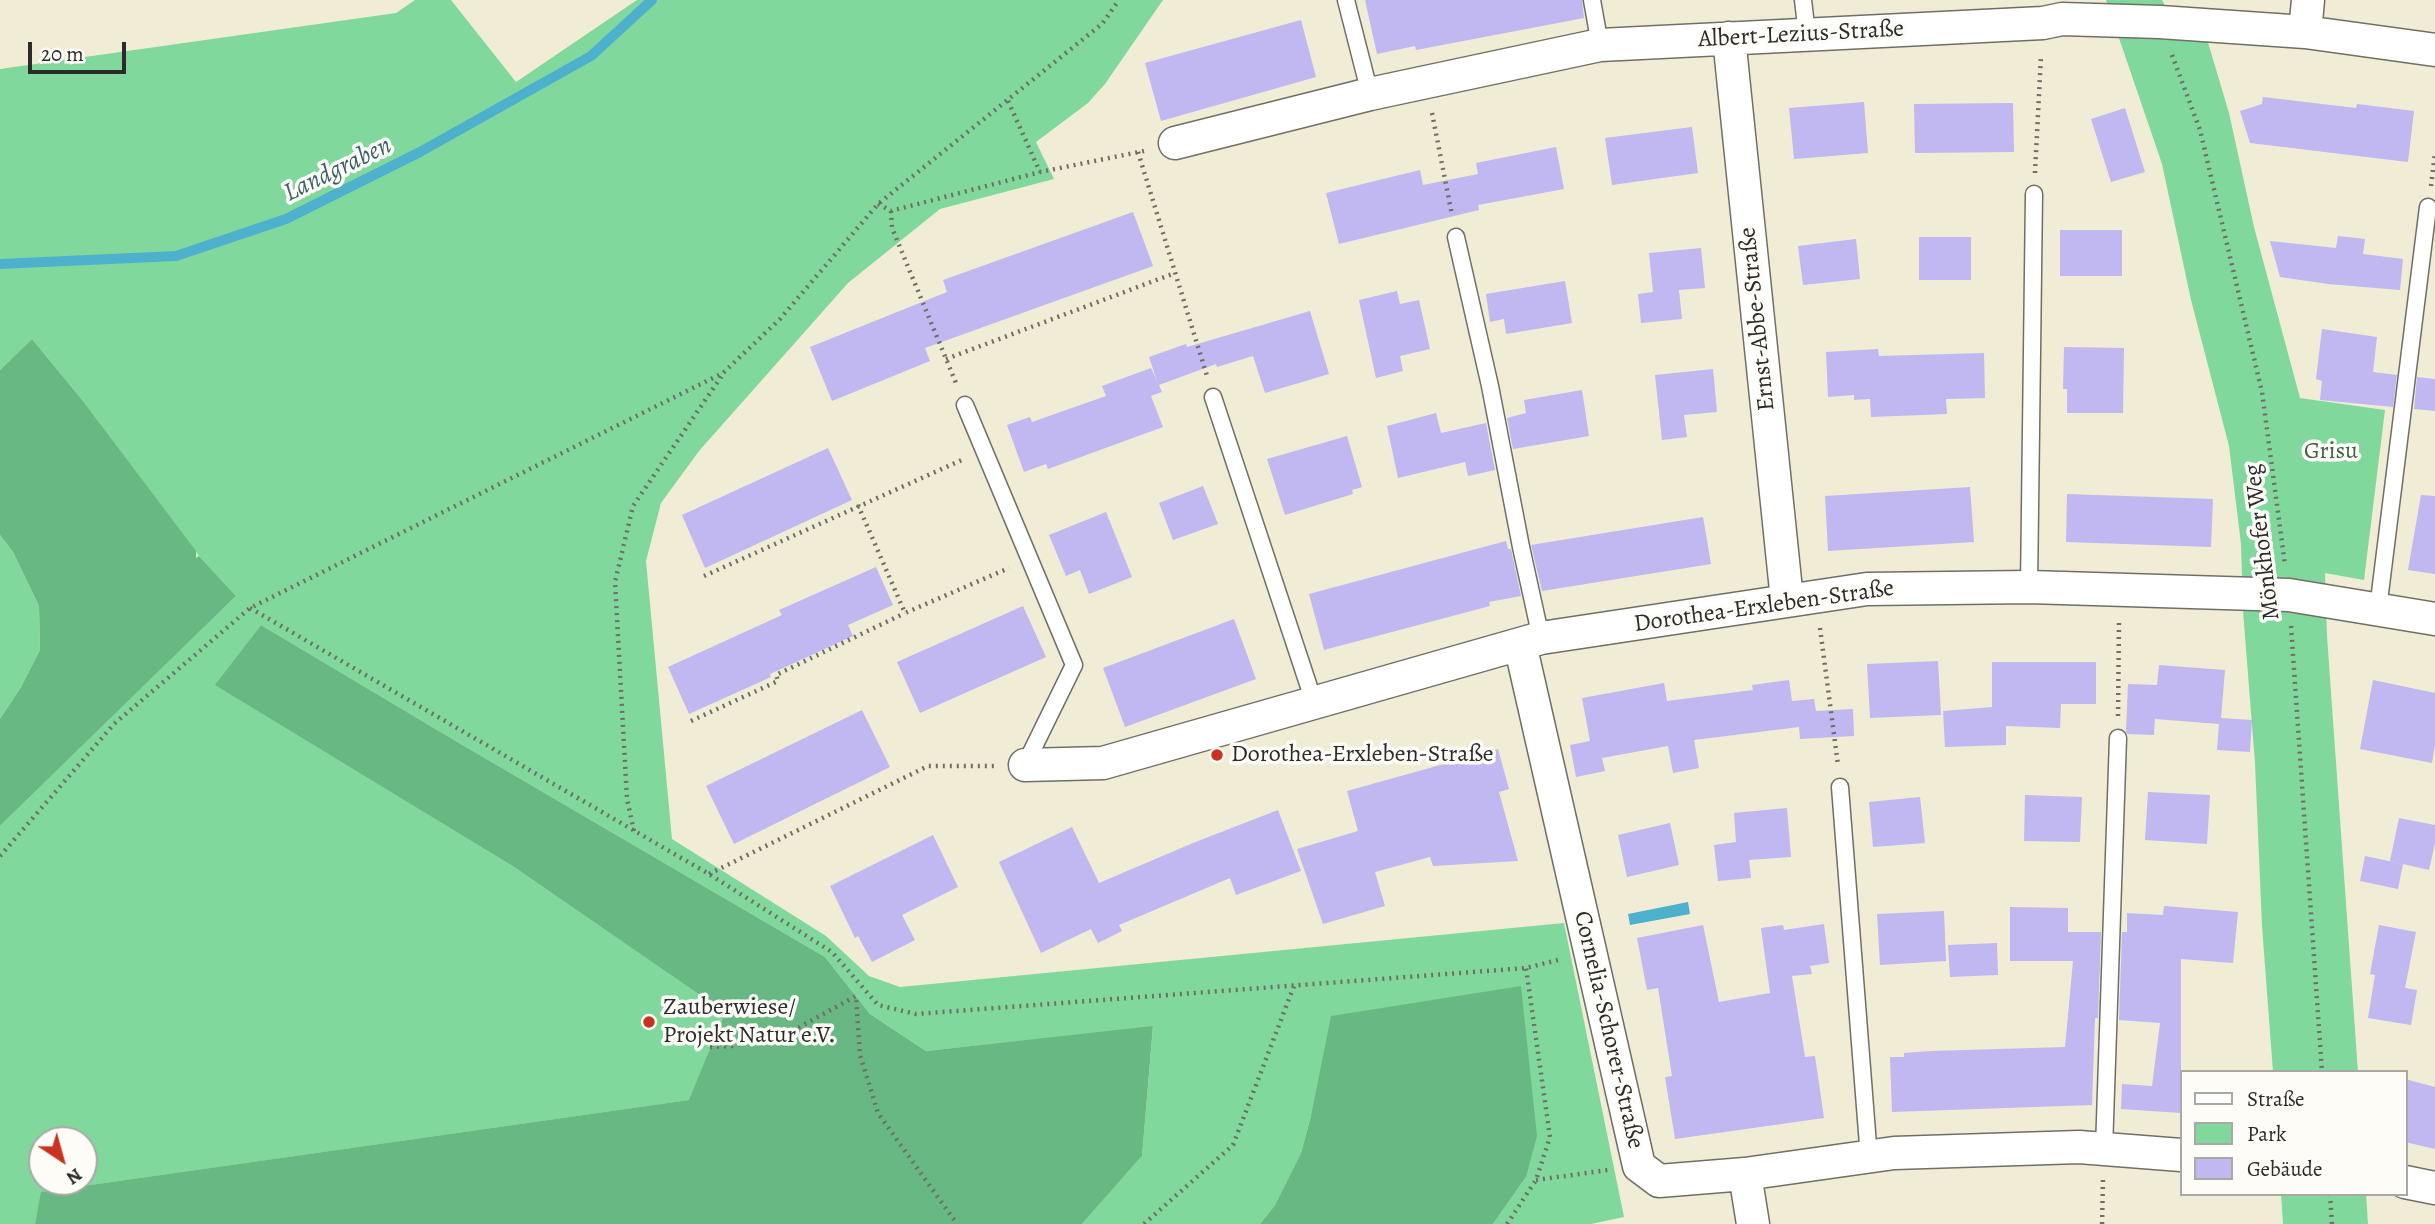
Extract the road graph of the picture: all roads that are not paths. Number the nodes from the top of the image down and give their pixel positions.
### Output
1 (1346, 0) edge
2 (1592, 0) edge
3 (1803, 0) edge
4 (2308, 0) edge
5 (2305, 32) junction
6 (1807, 34) junction
7 (1729, 38) junction
8 (1600, 45) junction
9 (2435, 50) edge
10 (1370, 94) junction
11 (1175, 143) road end
12 (2034, 194) road end
13 (2428, 207) road end
14 (1456, 237) road end
15 (1213, 397) road end
16 (965, 405) road end
17 (2029, 587) junction
18 (1802, 599) junction
19 (2378, 609) junction
20 (2435, 619) edge
21 (1531, 641) junction
22 (1314, 702) junction
23 (2118, 738) road end
24 (1025, 765) joint
25 (1840, 787) road end
26 (2104, 1149) junction
27 (2180, 1156) edge
28 (1869, 1158) junction
29 (1745, 1174) junction
30 (2407, 1182) edge
31 (2435, 1188) edge
32 (1753, 1224) edge

1 - 10 lane
2 - 8 lane
3 - 6 lane
4 - 5 street
5 - 6 street, Albert-Lezius-Straße
5 - 9 street, Albert-Lezius-Straße
6 - 7 street, Albert-Lezius-Straße
7 - 8 street, Albert-Lezius-Straße
7 - 18 street, Ernst-Abbe-Straße
8 - 10 street, Albert-Lezius-Straße
10 - 11 street, Albert-Lezius-Straße
12 - 17 lane
13 - 19 lane
14 - 21 lane
15 - 22 lane
16 - 24 lane
17 - 18 street, Dorothea-Erxleben-Straße
17 - 19 street, Dorothea-Erxleben-Straße
18 - 21 street, Dorothea-Erxleben-Straße
19 - 20 street, Dorothea-Erxleben-Straße
21 - 22 street, Dorothea-Erxleben-Straße
21 - 29 street, Cornelia-Schorer-Straße
22 - 24 street, Dorothea-Erxleben-Straße
23 - 26 lane
25 - 28 lane
26 - 27 street, Cornelia-Schorer-Straße
26 - 28 street, Cornelia-Schorer-Straße
28 - 29 street, Cornelia-Schorer-Straße
29 - 32 street
30 - 31 street

